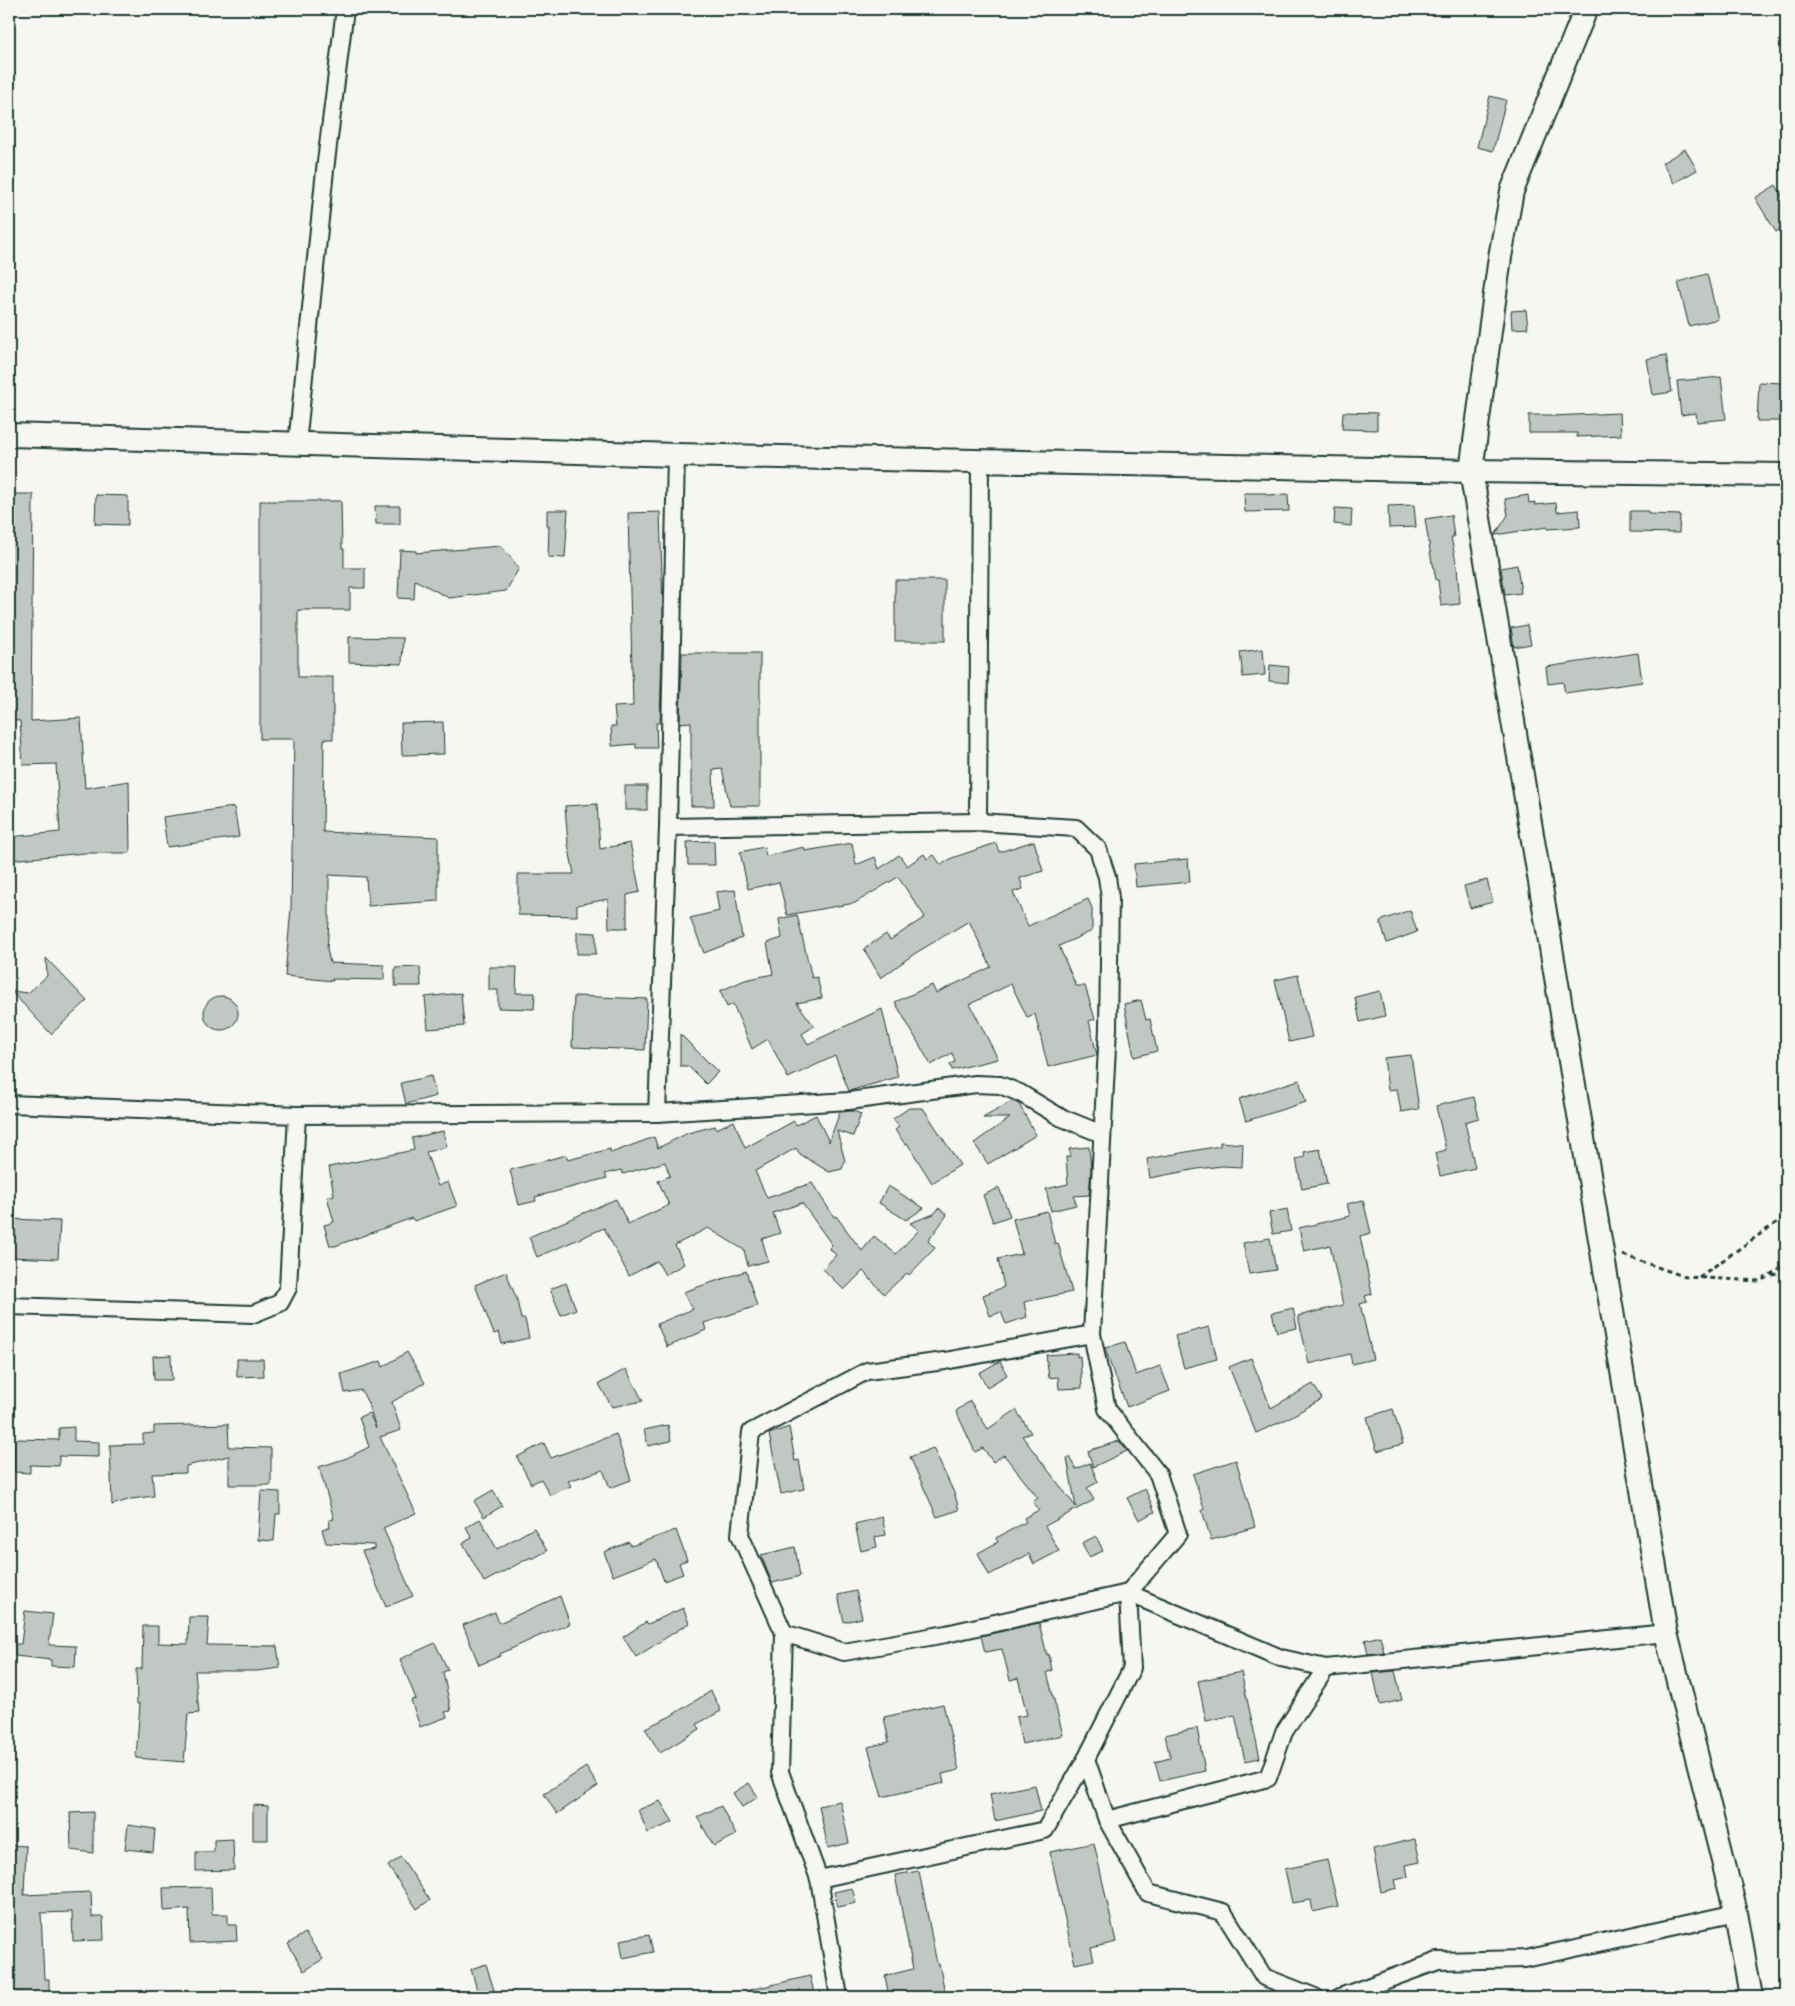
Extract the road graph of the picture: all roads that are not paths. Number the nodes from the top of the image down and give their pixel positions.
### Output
1 (344, 9) edge
2 (1586, 9) edge
3 (9, 435) edge
4 (297, 445) junction
5 (676, 455) junction
6 (980, 460) junction
7 (1471, 471) junction
8 (1786, 475) edge
9 (978, 822) junction
10 (668, 827) junction
11 (9, 1104) edge
12 (657, 1114) junction
13 (297, 1115) junction
14 (1102, 1134) junction
15 (9, 1306) edge
16 (1092, 1334) junction
17 (1128, 1594) junction
18 (784, 1633) junction
19 (1666, 1633) junction
20 (1326, 1668) junction
21 (1086, 1759) junction
22 (1107, 1820) junction
23 (819, 1878) junction
24 (1736, 1913) junction
25 (839, 1997) edge
26 (1315, 1997) edge
27 (1340, 1997) edge
28 (1751, 1997) edge

1 - 4 street
2 - 7 street
3 - 4 street
4 - 5 street
5 - 6 street
5 - 10 street
6 - 7 street
6 - 9 street
7 - 8 street
7 - 19 street
9 - 10 street
9 - 14 street
10 - 12 street
11 - 13 street
12 - 13 street
12 - 14 street
13 - 15 street
14 - 16 street
16 - 17 street
16 - 18 street
17 - 18 street
17 - 20 street
17 - 21 street
18 - 23 street
19 - 20 street
19 - 24 street
20 - 22 street
21 - 22 street
21 - 23 street
22 - 26 street
23 - 25 street
24 - 27 street
24 - 28 street

